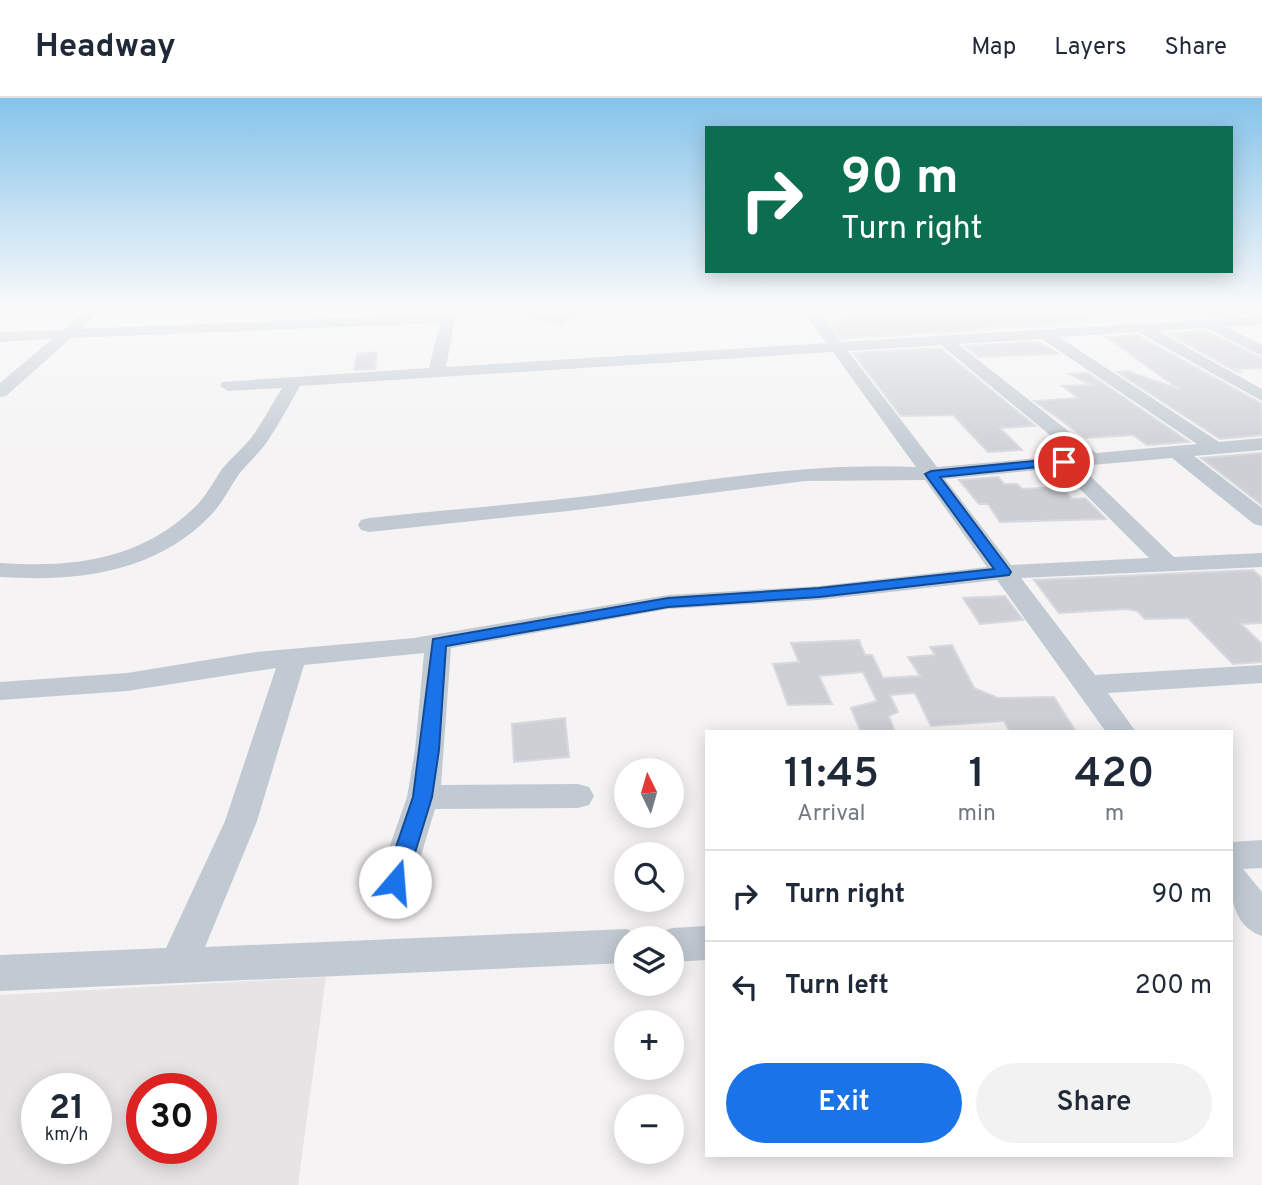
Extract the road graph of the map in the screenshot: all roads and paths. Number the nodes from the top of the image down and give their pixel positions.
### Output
1 (38, 359) edge
2 (440, 359) edge
3 (633, 359) edge
4 (845, 359) edge
5 (967, 359) edge
6 (1081, 359) edge
7 (1196, 359) edge
8 (437, 371) junction
9 (294, 382) junction
10 (228, 386) dead end
11 (0, 392) edge
12 (1262, 396) edge
13 (1262, 444) edge
14 (1215, 448) junction
15 (1177, 452) junction
16 (1091, 460) junction
17 (1064, 462) junction
18 (931, 474) junction
19 (1260, 516) edge
20 (369, 525) dead end
21 (1262, 559) edge
22 (1168, 564) junction
23 (0, 570) edge
24 (1004, 572) junction
25 (438, 642) junction
26 (293, 658) junction
27 (1262, 674) edge
28 (1088, 685) junction
29 (0, 691) edge
30 (1121, 730) edge
31 (578, 796) dead end
32 (423, 797) junction
33 (1262, 854) edge
34 (1233, 856) edge
35 (395, 882) dead end
36 (705, 943) edge
37 (684, 944) edge
38 (614, 947) edge
39 (178, 965) junction
40 (0, 973) edge

1 - 11 street
2 - 8 street
3 - 8 street
4 - 18 street
5 - 16 street
6 - 14 street
7 - 12 street
8 - 9 street
9 - 10 street
9 - 23 street
13 - 14 street
14 - 15 street
15 - 16 street
15 - 19 street
16 - 17 street
17 - 18 street
17 - 22 street
18 - 20 street
18 - 24 street
21 - 22 street
22 - 24 street
24 - 25 street
24 - 28 street
25 - 26 street
25 - 32 street
26 - 29 street
26 - 39 street
27 - 28 street
28 - 30 street
31 - 32 street
32 - 35 street
33 - 34 street
36 - 37 street
38 - 39 street
39 - 40 street

